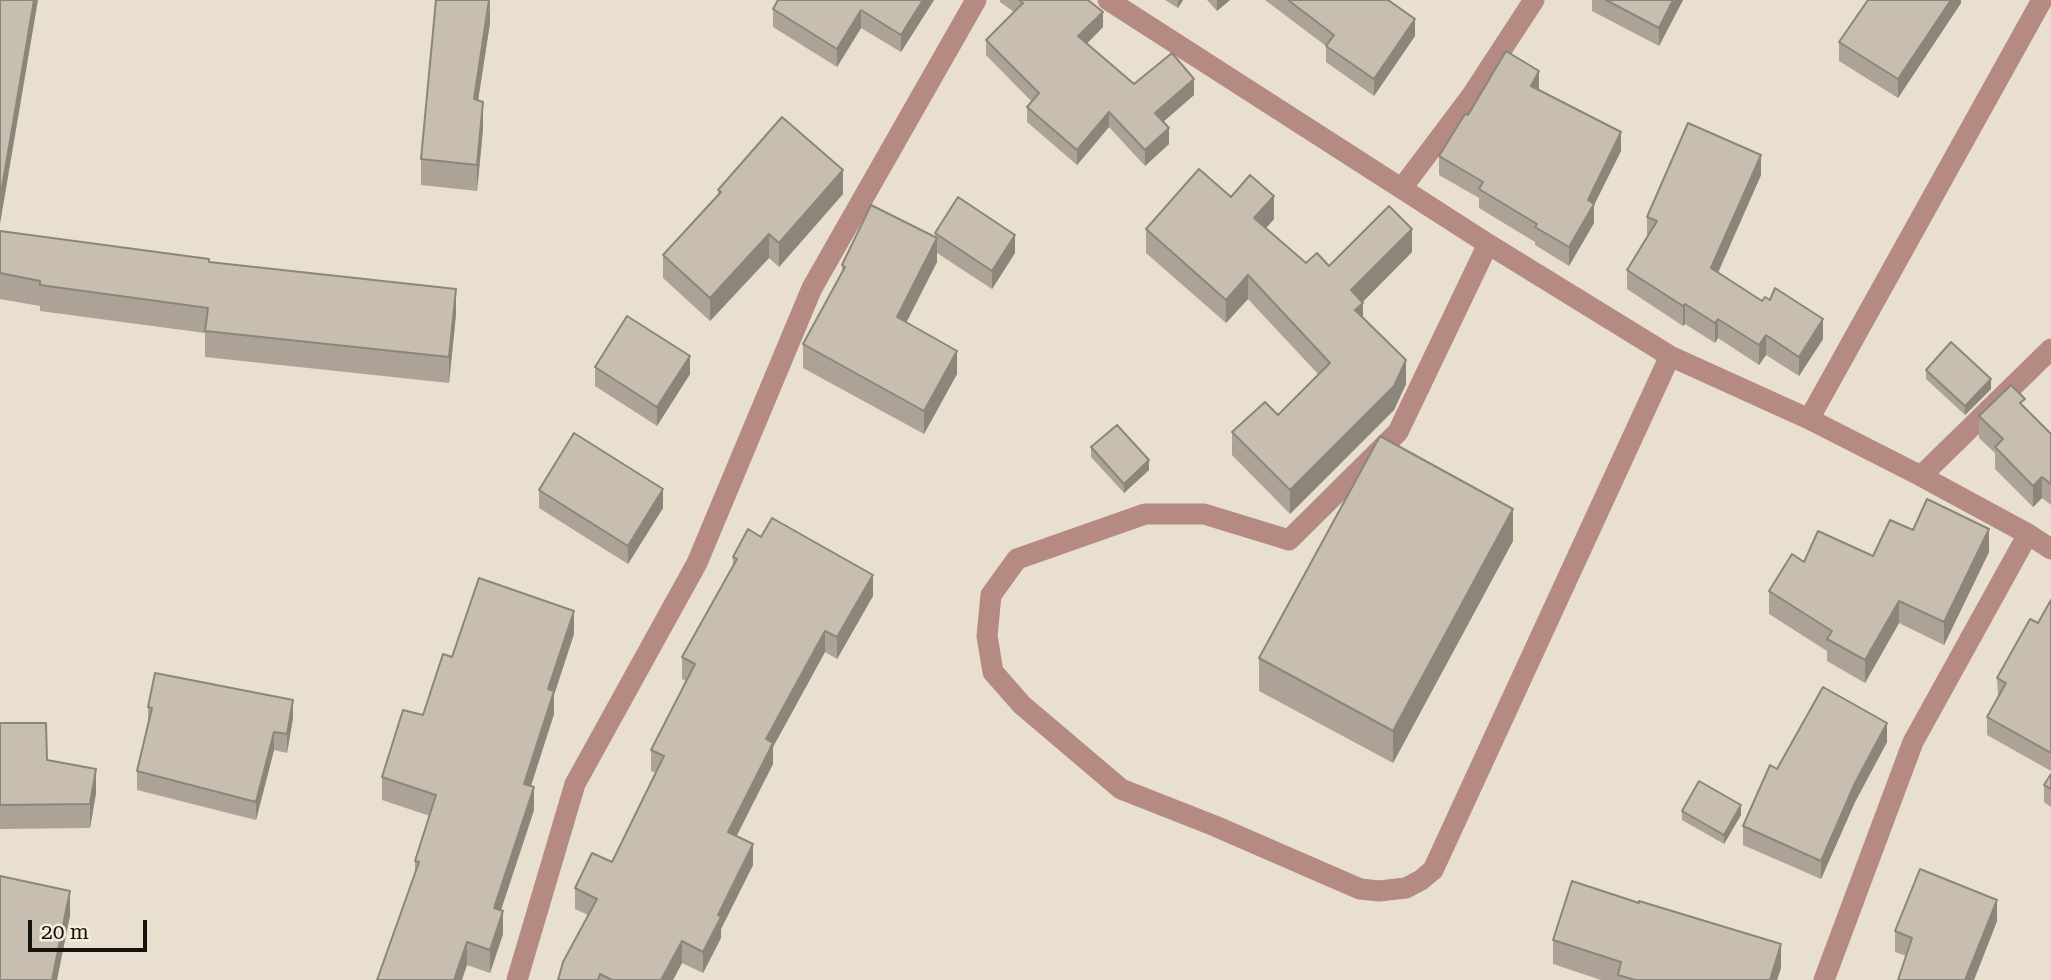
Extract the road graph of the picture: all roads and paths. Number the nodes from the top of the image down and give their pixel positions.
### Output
1 (976, 0) edge
2 (1108, 0) edge
3 (1534, 0) edge
4 (2042, 0) edge
5 (1402, 188) junction
6 (1488, 244) junction
7 (2051, 349) edge
8 (1670, 356) junction
9 (1809, 419) junction
10 (1921, 475) junction
11 (2028, 534) junction
12 (2051, 549) edge
13 (517, 980) edge
14 (1824, 980) edge

1 - 13 street
2 - 5 street
3 - 5 street
4 - 9 street
5 - 6 street
6 - 8 street
6 - 8 street
7 - 10 street
8 - 9 street
9 - 10 street
10 - 11 street
11 - 12 street
11 - 14 street

